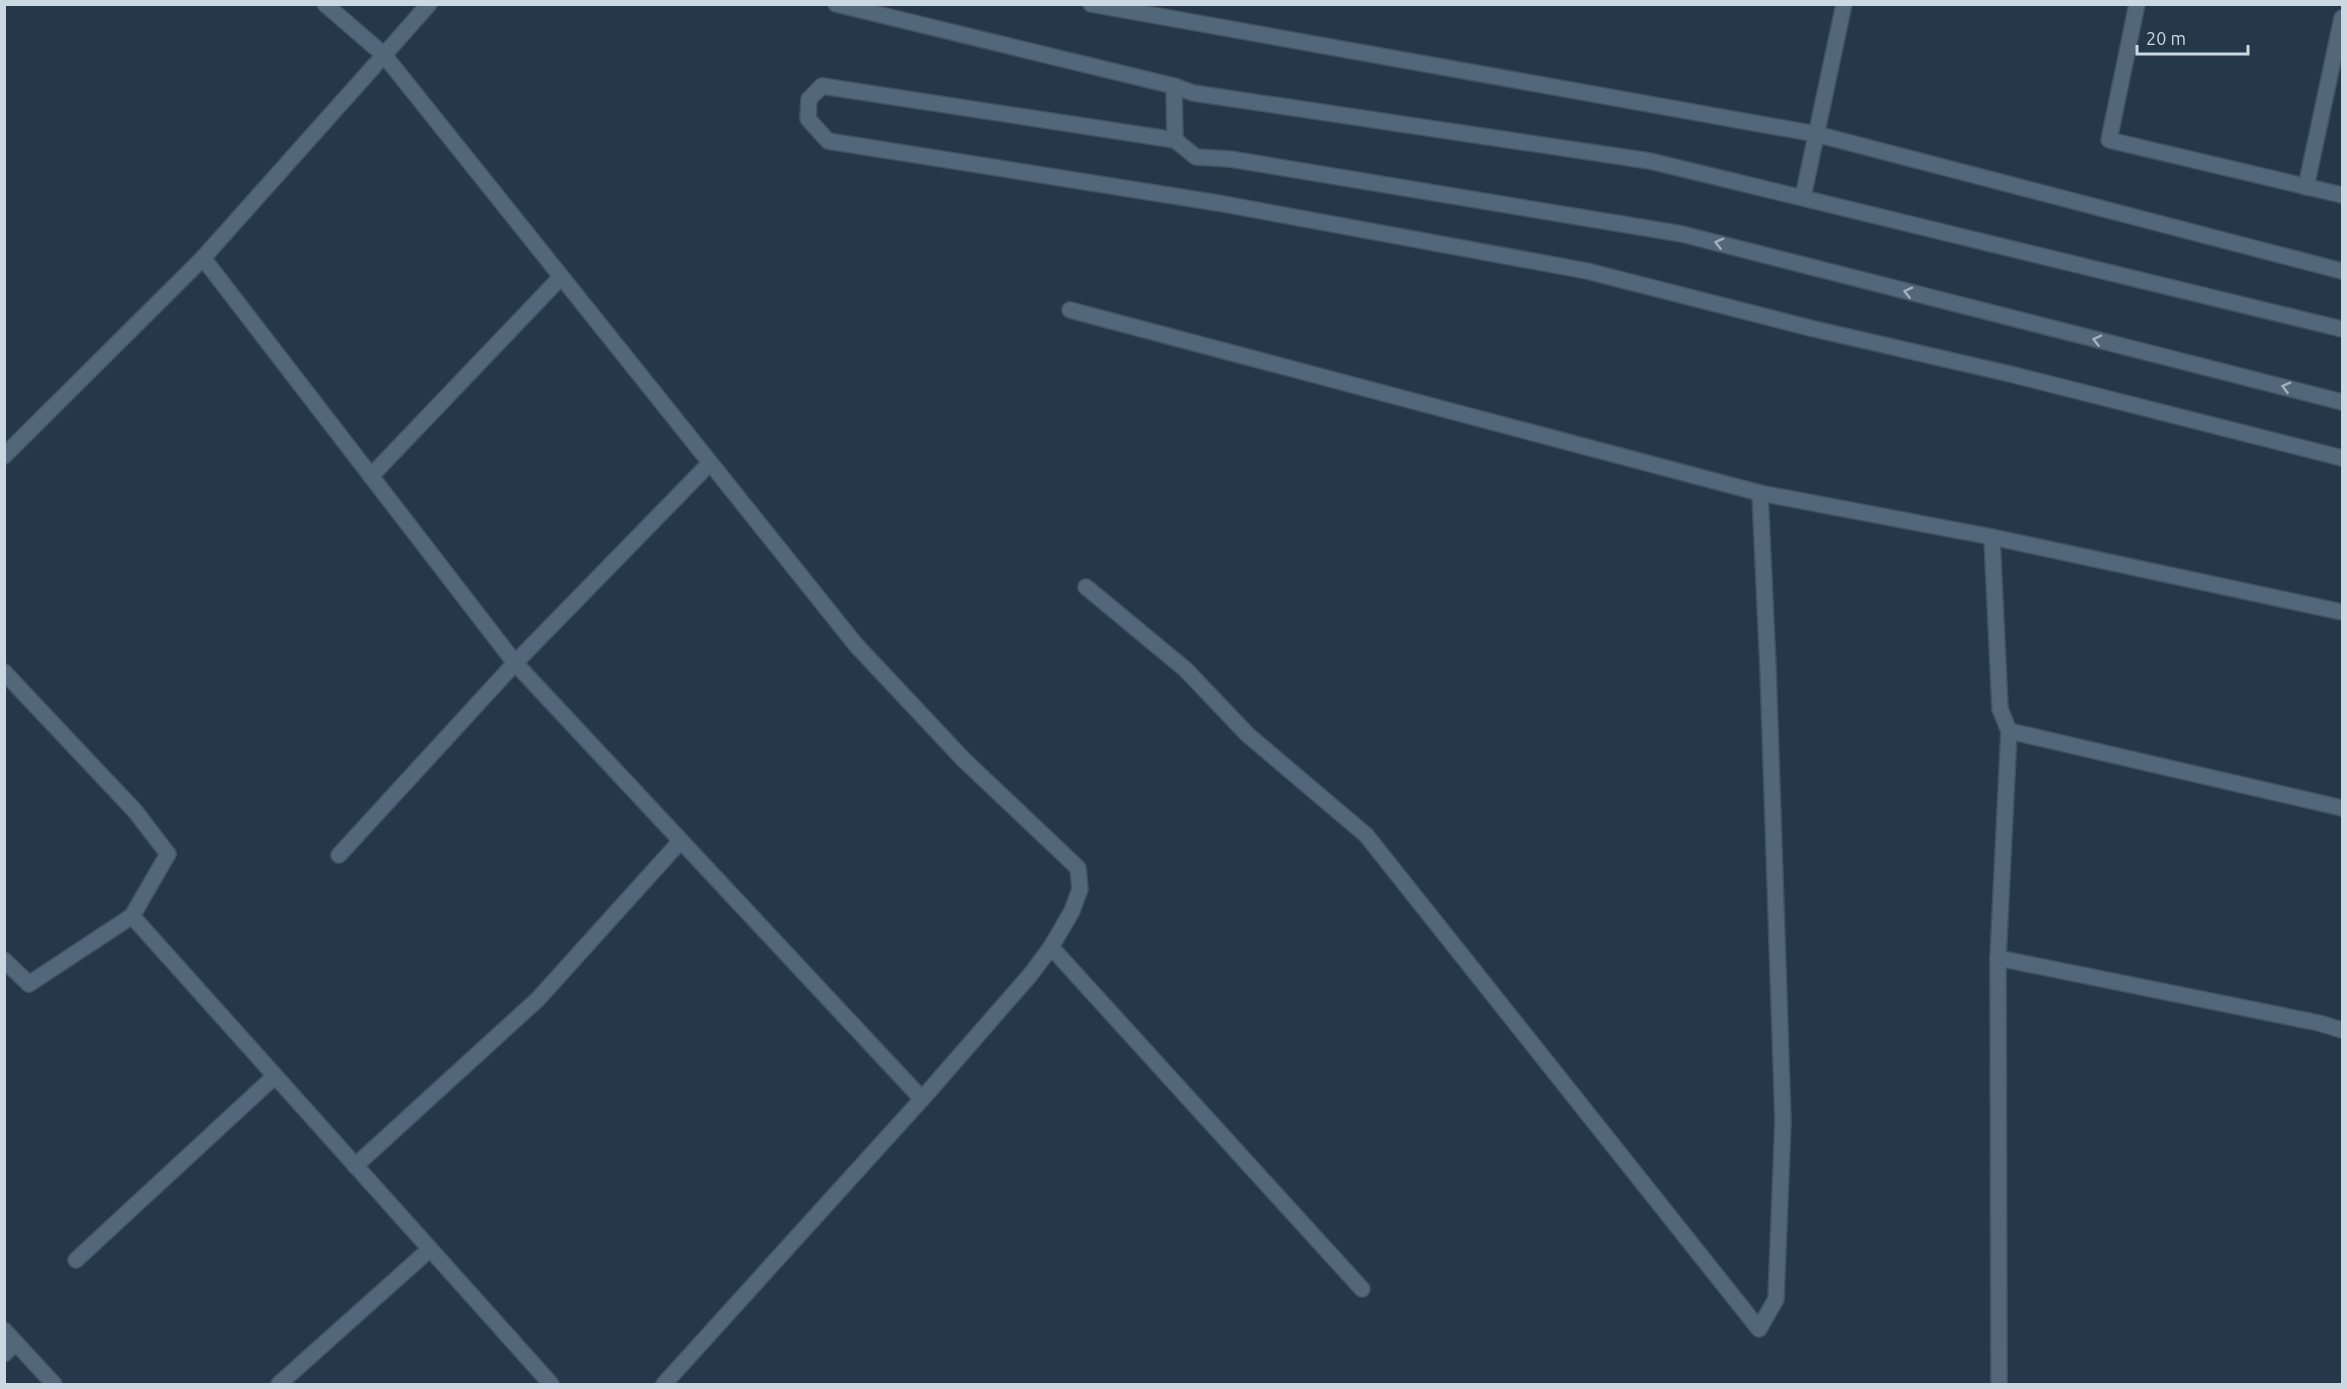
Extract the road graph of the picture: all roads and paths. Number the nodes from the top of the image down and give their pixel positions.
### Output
1 (325, 4) edge
2 (429, 4) edge
3 (836, 4) edge
4 (1091, 4) edge
5 (1844, 4) edge
6 (2137, 4) edge
7 (2343, 18) edge
8 (384, 55) junction
9 (1174, 86) junction
10 (1816, 134) junction
11 (1175, 140) junction
12 (2306, 187) junction
13 (2343, 195) edge
14 (1803, 197) junction
15 (203, 258) junction
16 (2343, 271) edge
17 (561, 277) junction
18 (1070, 310) dead end
19 (2343, 329) edge
20 (2343, 402) edge
21 (4, 456) edge
22 (2343, 458) edge
23 (710, 463) junction
24 (371, 476) junction
25 (1760, 493) junction
26 (1992, 537) junction
27 (1086, 587) dead end
28 (2343, 612) edge
29 (514, 663) junction
30 (4, 672) edge
31 (2009, 731) junction
32 (2343, 808) edge
33 (678, 838) junction
34 (339, 855) dead end
35 (132, 916) junction
36 (1051, 947) junction
37 (1998, 958) junction
38 (4, 960) edge
39 (2343, 1030) edge
40 (275, 1076) junction
41 (922, 1099) junction
42 (355, 1166) junction
43 (430, 1249) junction
44 (76, 1260) dead end
45 (1362, 1288) dead end
46 (4, 1330) edge
47 (16, 1343) junction
48 (4, 1354) edge
49 (54, 1384) edge
50 (279, 1384) edge
51 (551, 1384) edge
52 (664, 1384) edge
53 (1999, 1384) edge

1 - 8 street
2 - 8 street
3 - 9 street
4 - 10 street
5 - 10 street
6 - 12 street
7 - 12 street
8 - 15 street
8 - 17 street
9 - 11 street
9 - 14 street
10 - 14 street
10 - 16 street
20 -> 11 street
11 - 22 street
12 - 13 street
14 - 19 street
15 - 21 street
15 - 24 street
17 - 23 street
17 - 24 street
18 - 25 street
23 - 29 street
23 - 36 street
24 - 29 street
25 - 26 street
25 - 27 street
26 - 28 street
26 - 31 street
29 - 33 street
29 - 34 street
30 - 35 street
31 - 32 street
31 - 37 street
33 - 41 street
33 - 42 street
35 - 38 street
35 - 40 street
36 - 41 street
36 - 45 street
37 - 39 street
37 - 53 street
40 - 42 street
40 - 44 street
41 - 52 street
42 - 43 street
43 - 50 street
43 - 51 street
46 - 47 street
47 - 48 street
47 - 49 street

